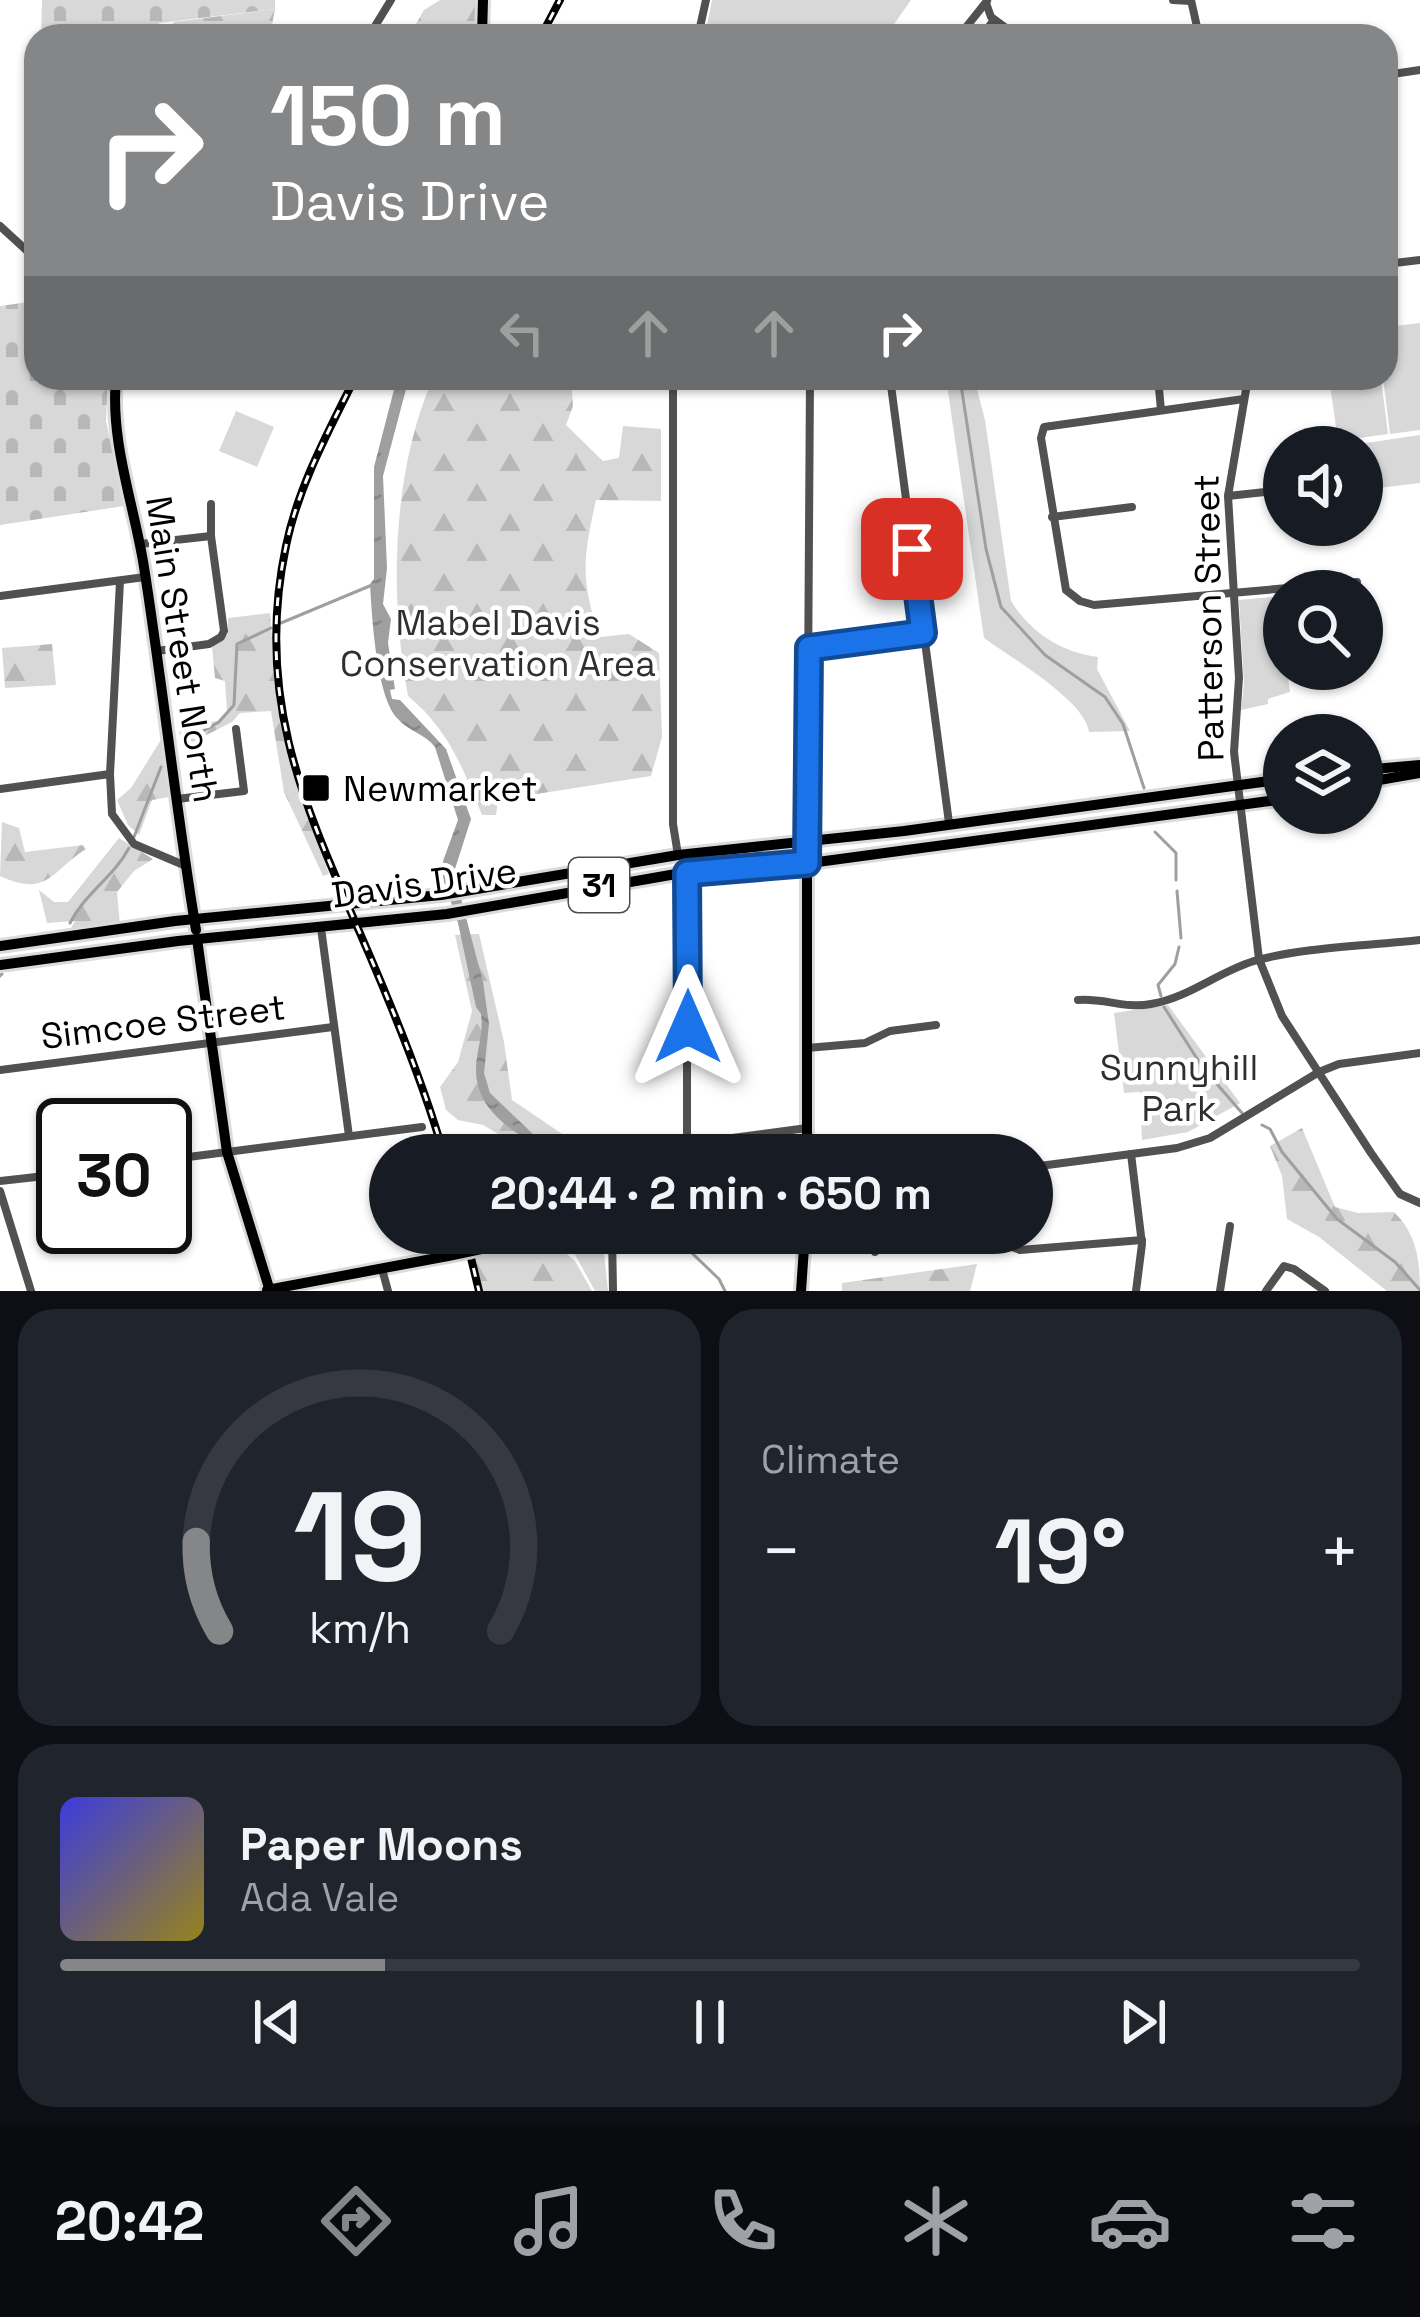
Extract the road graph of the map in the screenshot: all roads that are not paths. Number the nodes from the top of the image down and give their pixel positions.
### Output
1 (1173, 0) edge
2 (1191, 0) edge
3 (987, 2) edge
4 (994, 20) junction
5 (991, 24) edge
6 (1000, 24) edge
7 (0, 226) edge
8 (24, 248) edge
9 (116, 390) edge
10 (673, 390) edge
11 (810, 390) edge
12 (892, 390) edge
13 (1159, 390) edge
14 (1246, 390) edge
15 (1244, 399) junction
16 (1161, 410) junction
17 (1263, 492) edge
18 (1228, 496) junction
19 (211, 504) dead end
20 (1132, 507) dead end
21 (1052, 517) junction
22 (211, 536) junction
23 (140, 544) junction
24 (146, 578) junction
25 (120, 581) junction
26 (1263, 589) edge
27 (1235, 591) junction
28 (0, 596) edge
29 (923, 633) junction
30 (809, 648) junction
31 (158, 651) junction
32 (236, 729) dead end
33 (1420, 769) edge
34 (1383, 770) edge
35 (110, 774) junction
36 (1383, 778) edge
37 (1263, 782) edge
38 (1238, 786) junction
39 (0, 789) edge
40 (177, 799) junction
41 (1263, 803) edge
42 (1240, 807) junction
43 (949, 824) junction
44 (807, 841) junction
45 (678, 855) junction
46 (807, 863) junction
47 (187, 866) junction
48 (687, 873) junction
49 (321, 928) junction
50 (196, 930) junction
51 (1420, 940) edge
52 (0, 946) edge
53 (1259, 959) junction
54 (0, 965) edge
55 (1078, 1000) dead end
56 (936, 1025) dead end
57 (333, 1027) junction
58 (209, 1041) junction
59 (807, 1048) junction
60 (1420, 1053) edge
61 (0, 1070) edge
62 (1319, 1072) junction
63 (422, 1126) dead end
64 (807, 1128) junction
65 (688, 1134) edge
66 (762, 1134) edge
67 (807, 1134) edge
68 (349, 1136) junction
69 (226, 1152) junction
70 (1131, 1154) junction
71 (192, 1156) edge
72 (1053, 1164) edge
73 (36, 1177) edge
74 (0, 1181) edge
75 (0, 1191) edge
76 (1420, 1203) edge
77 (1230, 1226) dead end
78 (1142, 1240) junction
79 (1053, 1247) edge
80 (457, 1254) edge
81 (613, 1254) edge
82 (804, 1254) edge
83 (382, 1268) junction
84 (268, 1290) edge
85 (32, 1291) edge
86 (388, 1291) edge
87 (613, 1291) edge
88 (801, 1291) edge
89 (1136, 1291) edge
90 (1220, 1291) edge
91 (1266, 1291) edge
92 (1325, 1291) edge

1 - 2 street
3 - 4 street
4 - 5 street
4 - 6 street
7 - 8 street
9 - 23 main road, Main Street North
10 - 45 street
11 - 30 street
12 - 29 street
13 - 16 street
14 - 15 street, Patterson Street
15 - 16 street
15 - 18 street, Patterson Street
16 - 21 street
17 - 18 street
18 - 27 street, Patterson Street
19 - 22 street
20 - 21 street
21 - 27 street
22 - 23 street
22 - 31 street
23 - 24 main road, Main Street North
24 - 25 street
24 - 31 main road, Main Street North
25 - 28 street
25 - 35 street
26 - 27 street
27 - 38 street, Patterson Street
29 - 30 street
29 - 43 street
30 - 44 street
31 - 40 main road, Main Street North
32 - 40 street
33 - 34 main road
33 - 36 main road
35 - 39 street
35 - 47 street
37 - 38 main road, Davis Drive / 31
38 - 42 street, Patterson Street
38 - 43 main road, Davis Drive / 31
40 - 47 main road, Main Street North
41 - 42 main road, Davis Drive / 31
42 - 46 main road, Davis Drive / 31
42 - 53 street, Patterson Street
43 - 44 main road, Davis Drive / 31
44 - 45 main road, Davis Drive / 31
44 - 46 main road
45 - 50 main road, Davis Drive / 31
46 - 48 main road, Davis Drive / 31
46 - 59 main road
47 - 50 main road, Main Street North
48 - 49 main road, Davis Drive / 31
48 - 65 street
49 - 50 main road, Davis Drive / 31
49 - 57 street
50 - 52 main road, Davis Drive / 31
50 - 54 main road, Davis Drive / 31
50 - 58 main road, Main Street North
51 - 53 street
53 - 55 street
53 - 62 street, Patterson Street
56 - 59 street
57 - 58 street, Simcoe Street
57 - 68 street
58 - 61 street, Simcoe Street
58 - 69 main road, Main Street North
59 - 64 main road
60 - 62 street
62 - 70 street
62 - 76 street, Patterson Street
63 - 68 street
64 - 66 street
64 - 67 main road
68 - 69 street
69 - 71 street
69 - 84 main road, Main Street North
70 - 72 street
70 - 78 street
73 - 74 street
75 - 85 street
77 - 90 street
78 - 79 street
78 - 89 street
80 - 83 main road, bridge
81 - 87 street
82 - 88 main road
83 - 84 main road
83 - 86 street
91 - 92 street

